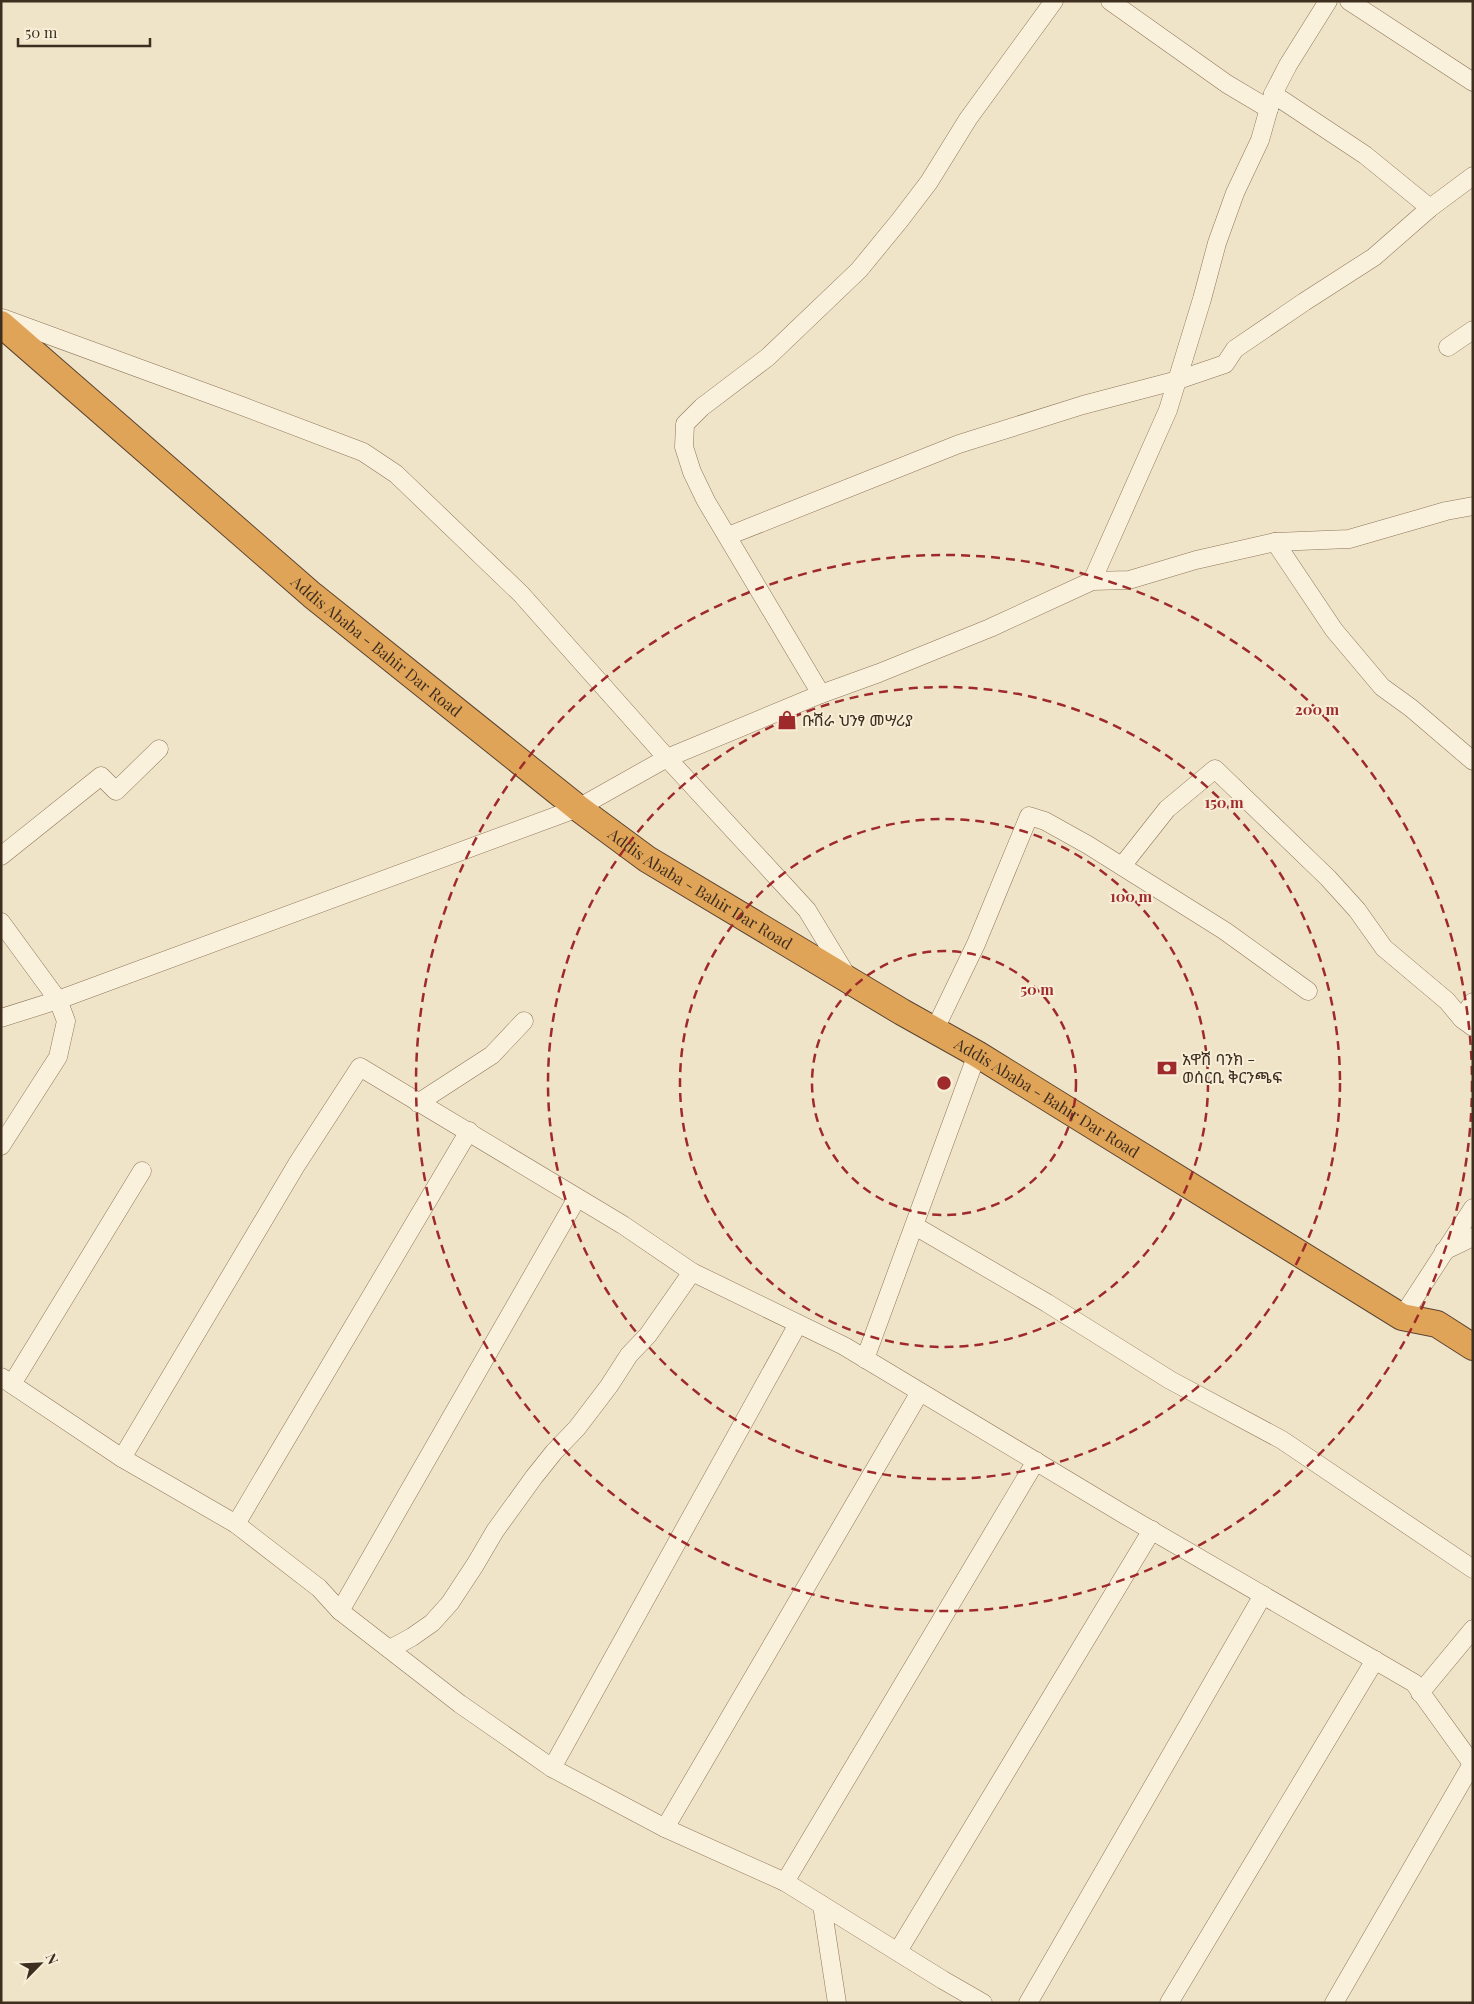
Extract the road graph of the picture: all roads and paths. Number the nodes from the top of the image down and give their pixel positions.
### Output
1 (1054, 1) edge
2 (1110, 1) edge
3 (1328, 1) edge
4 (1349, 1) edge
5 (1473, 82) edge
6 (1271, 102) junction
7 (1473, 176) edge
8 (1430, 208) junction
9 (1, 318) edge
10 (1, 324) edge
11 (1473, 330) edge
12 (1448, 347) dead end
13 (1178, 380) junction
14 (1473, 506) edge
15 (728, 536) junction
16 (1275, 542) junction
17 (1092, 581) junction
18 (821, 694) junction
19 (159, 749) dead end
20 (667, 758) junction
21 (1473, 761) edge
22 (578, 808) junction
23 (1, 856) edge
24 (1122, 866) junction
25 (1, 922) edge
26 (849, 979) junction
27 (1308, 991) dead end
28 (58, 1000) junction
29 (1473, 1002) edge
30 (1, 1018) edge
31 (524, 1021) dead end
32 (1467, 1023) edge
33 (935, 1029) junction
34 (977, 1054) junction
35 (418, 1103) junction
36 (469, 1131) junction
37 (1, 1146) edge
38 (142, 1171) dead end
39 (577, 1198) junction
40 (1473, 1208) edge
41 (916, 1226) junction
42 (1473, 1237) edge
43 (1444, 1251) junction
44 (692, 1272) junction
45 (1402, 1317) junction
46 (798, 1324) junction
47 (1473, 1347) edge
48 (865, 1358) junction
49 (7, 1380) edge
50 (920, 1392) junction
51 (122, 1458) junction
52 (1036, 1461) junction
53 (236, 1524) junction
54 (1152, 1530) junction
55 (1473, 1569) edge
56 (1263, 1595) junction
57 (340, 1611) junction
58 (1473, 1629) edge
59 (390, 1649) junction
60 (1375, 1660) junction
61 (1420, 1693) junction
62 (1472, 1765) edge
63 (552, 1768) junction
64 (665, 1828) junction
65 (785, 1882) junction
66 (822, 1905) junction
67 (898, 1951) junction
68 (838, 2003) edge
69 (983, 2003) edge
70 (1028, 2003) edge
71 (1170, 2003) edge
72 (1334, 2003) edge

1 - 15 street
2 - 6 street
3 - 6 street
4 - 5 street
6 - 8 street
6 - 13 street
7 - 8 street
8 - 13 street
9 - 20 street
10 - 22 highway, Addis Ababa - Bahir Dar Road
11 - 12 street
13 - 15 street
13 - 17 street
14 - 16 street
15 - 18 street
16 - 17 street
16 - 21 street
17 - 18 street
18 - 20 street
19 - 23 street
20 - 22 street
20 - 26 street
22 - 26 highway, Addis Ababa - Bahir Dar Road
22 - 28 street
24 - 27 street
24 - 32 street
24 - 33 street
25 - 28 street
26 - 33 highway, Addis Ababa - Bahir Dar Road
28 - 30 street
28 - 37 street
29 - 32 street
31 - 35 street
33 - 34 highway, Addis Ababa - Bahir Dar Road
34 - 41 street
34 - 45 highway, Addis Ababa - Bahir Dar Road
35 - 36 street
35 - 51 street
36 - 39 street
36 - 53 street
38 - 49 street
39 - 44 street
39 - 57 street
40 - 43 street
41 - 48 street
41 - 55 street
42 - 43 street
43 - 45 street
44 - 46 street
44 - 59 street
45 - 47 highway, Addis Ababa - Bahir Dar Road
46 - 48 street
46 - 63 street
48 - 50 street
49 - 51 street
50 - 52 street
50 - 64 street
51 - 53 street
52 - 54 street
52 - 65 street
53 - 57 street
54 - 56 street
54 - 67 street
56 - 60 street
56 - 70 street
57 - 59 street
58 - 61 street
59 - 63 street
60 - 61 street
60 - 71 street
61 - 62 street
62 - 72 street
63 - 64 street
64 - 65 street
65 - 66 street
66 - 67 street
66 - 68 street
67 - 69 street

